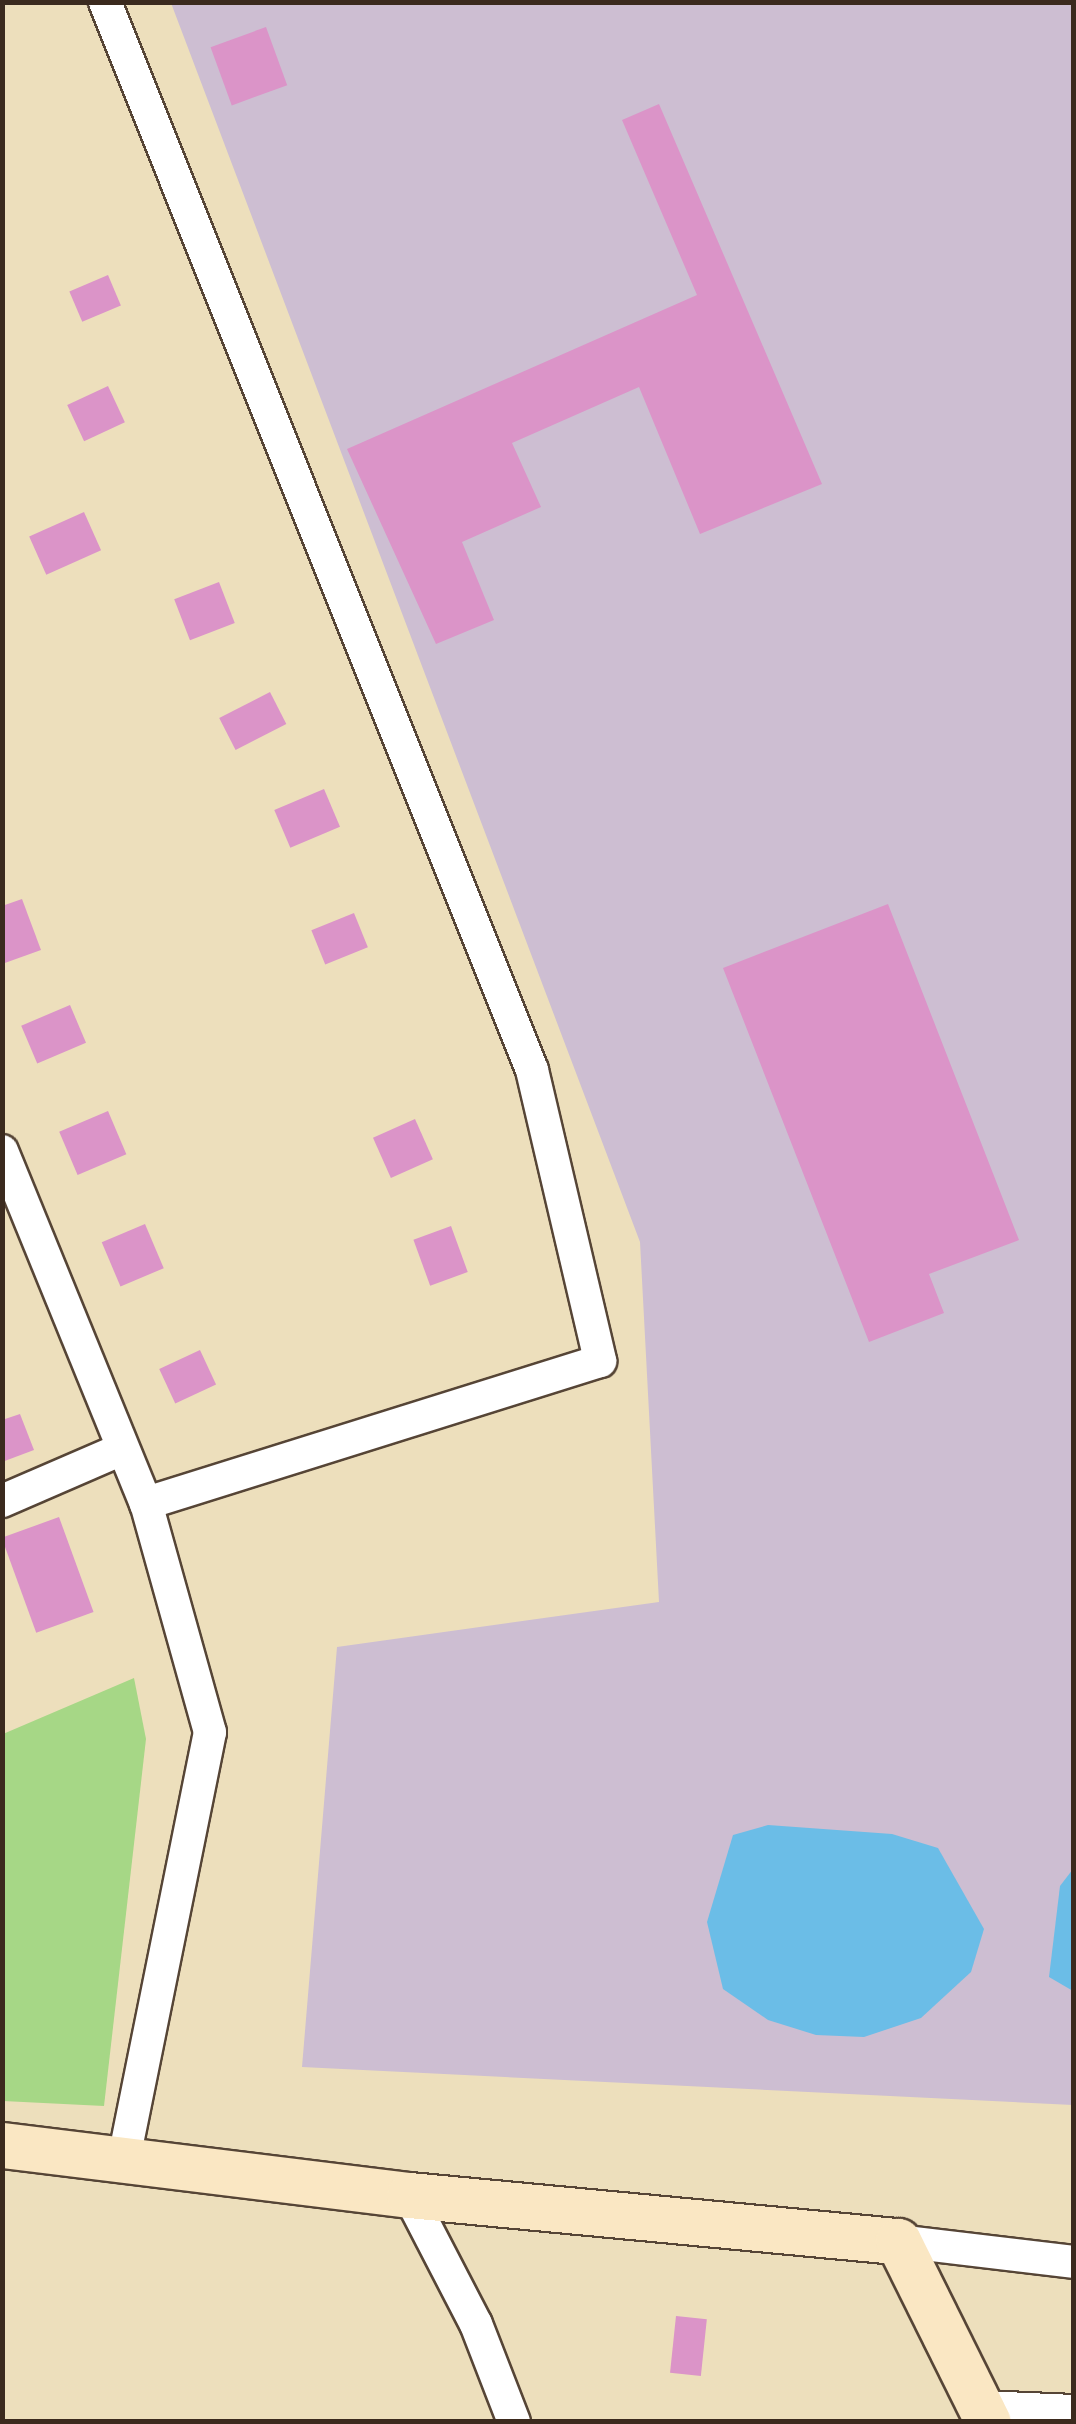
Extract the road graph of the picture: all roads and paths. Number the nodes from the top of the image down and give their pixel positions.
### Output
1 (105, 2) edge
2 (2, 1150) edge
3 (120, 1450) junction
4 (2, 1502) edge
5 (146, 1503) junction
6 (2, 2145) edge
7 (124, 2158) junction
8 (409, 2195) junction
9 (898, 2242) junction
10 (1074, 2262) edge
11 (1074, 2411) edge
12 (985, 2414) edge
13 (514, 2422) edge

1 - 5 street
2 - 3 street
3 - 4 street
3 - 5 street
5 - 7 street
6 - 7 street
7 - 8 street
8 - 9 street
8 - 13 street
9 - 10 street
9 - 12 street
11 - 12 street

